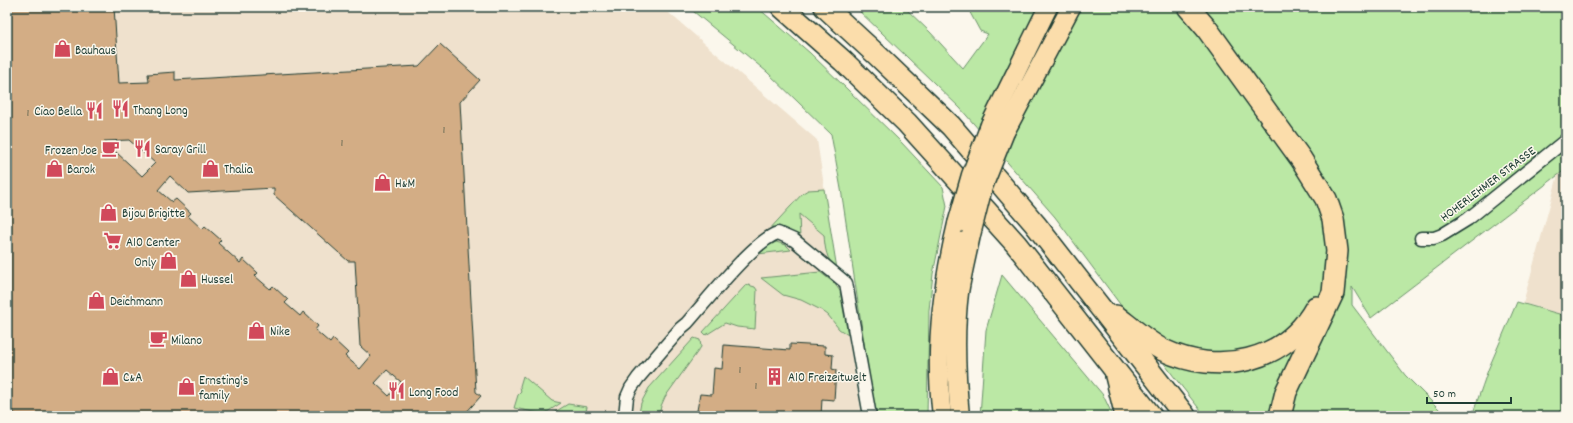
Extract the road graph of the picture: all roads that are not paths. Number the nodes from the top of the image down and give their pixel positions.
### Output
1 (782, 7) edge
2 (825, 7) edge
3 (1048, 7) edge
4 (1070, 7) edge
5 (1188, 7) edge
6 (998, 128) junction
7 (1566, 140) edge
8 (1421, 238) dead end
9 (1336, 264) junction
10 (1096, 302) junction
11 (1114, 368) junction
12 (625, 416) edge
13 (870, 416) edge
14 (942, 416) edge
15 (960, 416) edge
16 (1126, 416) edge
17 (1151, 416) edge
18 (1185, 416) edge
19 (1280, 416) edge

1 - 11 highway
2 - 10 highway
3 - 6 main road
4 - 6 main road
5 - 9 highway
6 - 14 main road, bridge
6 - 15 main road, bridge
7 - 8 street, HOHERLEHMER STRASSE
9 - 10 highway
9 - 19 highway
10 - 18 highway
11 - 16 highway
11 - 17 highway
12 - 13 street

